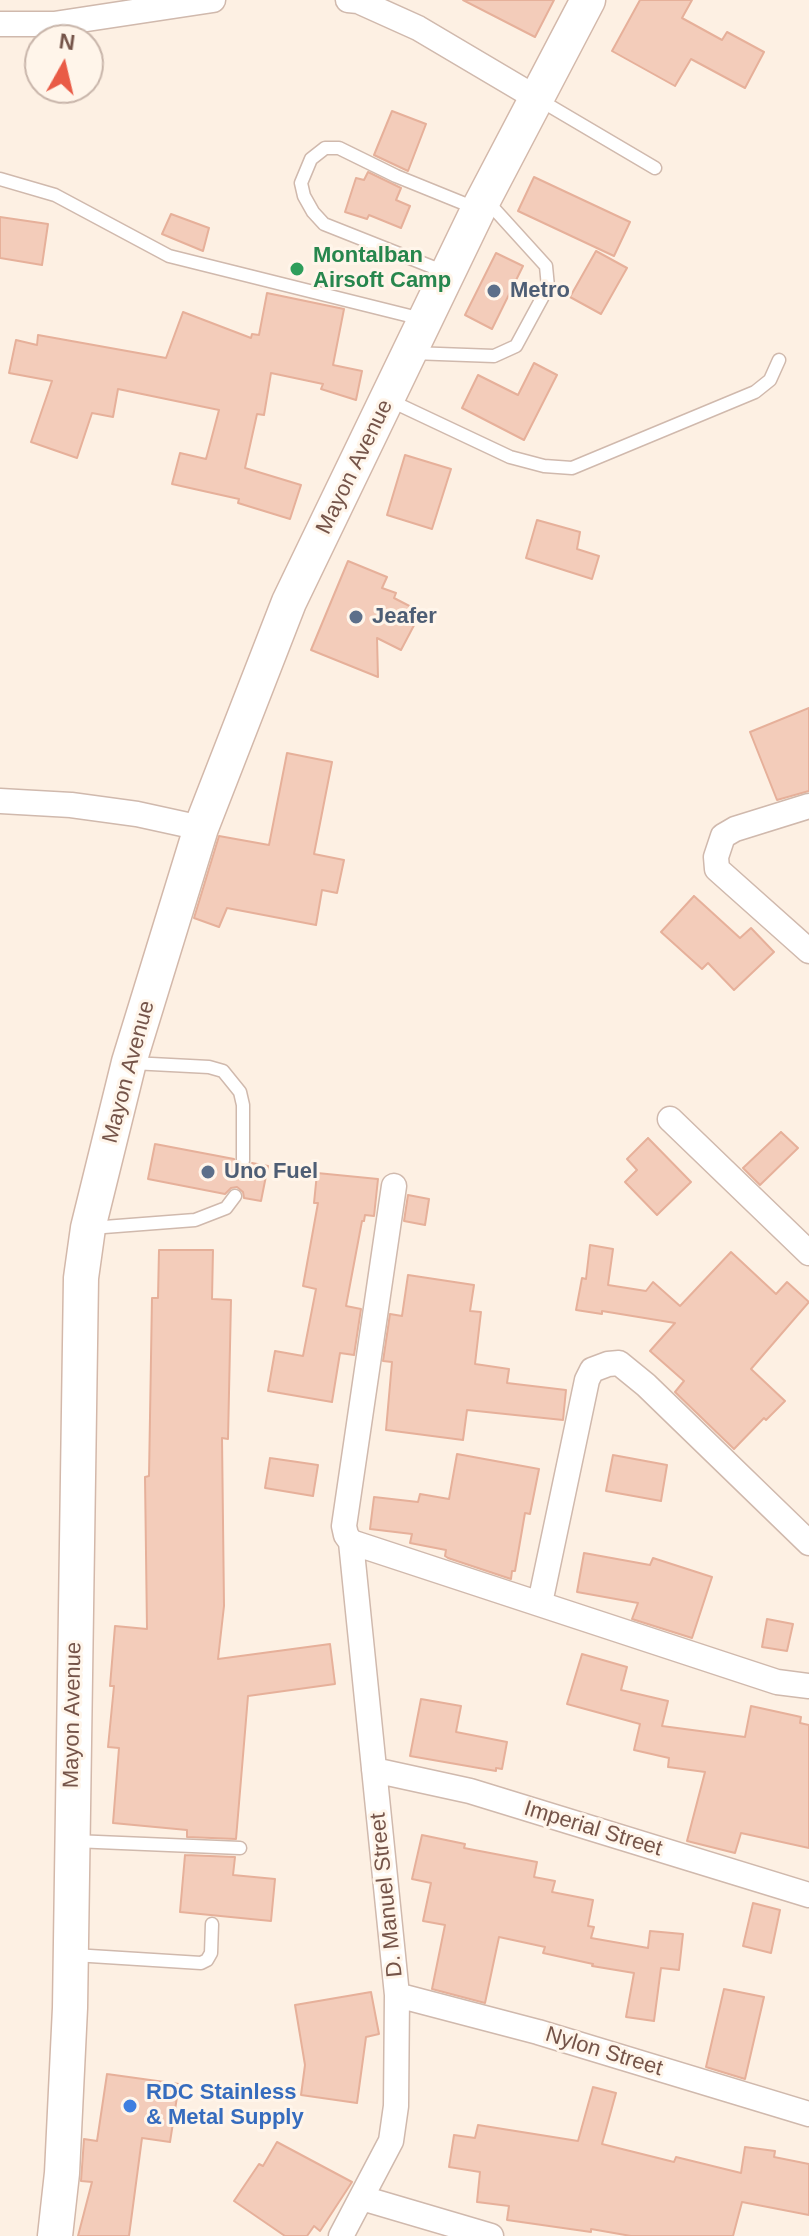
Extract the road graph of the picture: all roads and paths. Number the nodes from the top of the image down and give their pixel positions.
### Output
1 (213, 0) edge
2 (348, 0) edge
3 (588, 0) edge
4 (0, 24) edge
5 (538, 99) junction
6 (655, 168) dead end
7 (0, 179) edge
8 (481, 204) junction
9 (447, 273) junction
10 (425, 320) junction
11 (408, 353) junction
12 (779, 360) dead end
13 (387, 400) junction
14 (0, 801) edge
15 (809, 806) edge
16 (201, 828) junction
17 (809, 951) edge
18 (129, 1062) junction
19 (670, 1119) dead end
20 (243, 1161) dead end
21 (394, 1186) dead end
22 (235, 1196) dead end
23 (88, 1228) junction
24 (809, 1253) edge
25 (351, 1542) junction
26 (809, 1543) edge
27 (540, 1603) junction
28 (809, 1686) edge
29 (374, 1770) junction
30 (71, 1841) junction
31 (240, 1848) dead end
32 (809, 1895) edge
33 (212, 1924) dead end
34 (70, 1954) junction
35 (397, 1995) junction
36 (809, 2114) edge
37 (362, 2198) junction
38 (55, 2236) edge
39 (341, 2236) edge
40 (491, 2236) edge

1 - 4 street
2 - 5 street
3 - 5 main road, Mayon Avenue
5 - 6 lane
5 - 8 main road, Mayon Avenue
7 - 10 lane
8 - 9 main road, Mayon Avenue
8 - 9 lane
8 - 11 lane
9 - 10 main road, Mayon Avenue
10 - 11 main road, Mayon Avenue
11 - 13 main road, Mayon Avenue
12 - 13 lane
13 - 16 main road, Mayon Avenue
14 - 16 street
15 - 17 street
16 - 18 main road, Mayon Avenue
18 - 20 lane
18 - 23 main road, Mayon Avenue
19 - 24 street
21 - 25 street, D. Manuel Street
22 - 23 lane
23 - 30 main road, Mayon Avenue
25 - 27 street
25 - 29 street, D. Manuel Street
26 - 27 street
27 - 28 street
29 - 32 street, Imperial Street
29 - 35 street, D. Manuel Street
30 - 31 lane
30 - 34 main road, Mayon Avenue
33 - 34 lane
34 - 38 main road, Mayon Avenue
35 - 36 street, Nylon Street
35 - 37 street, D. Manuel Street
37 - 39 street, D. Manuel Street
37 - 40 street

